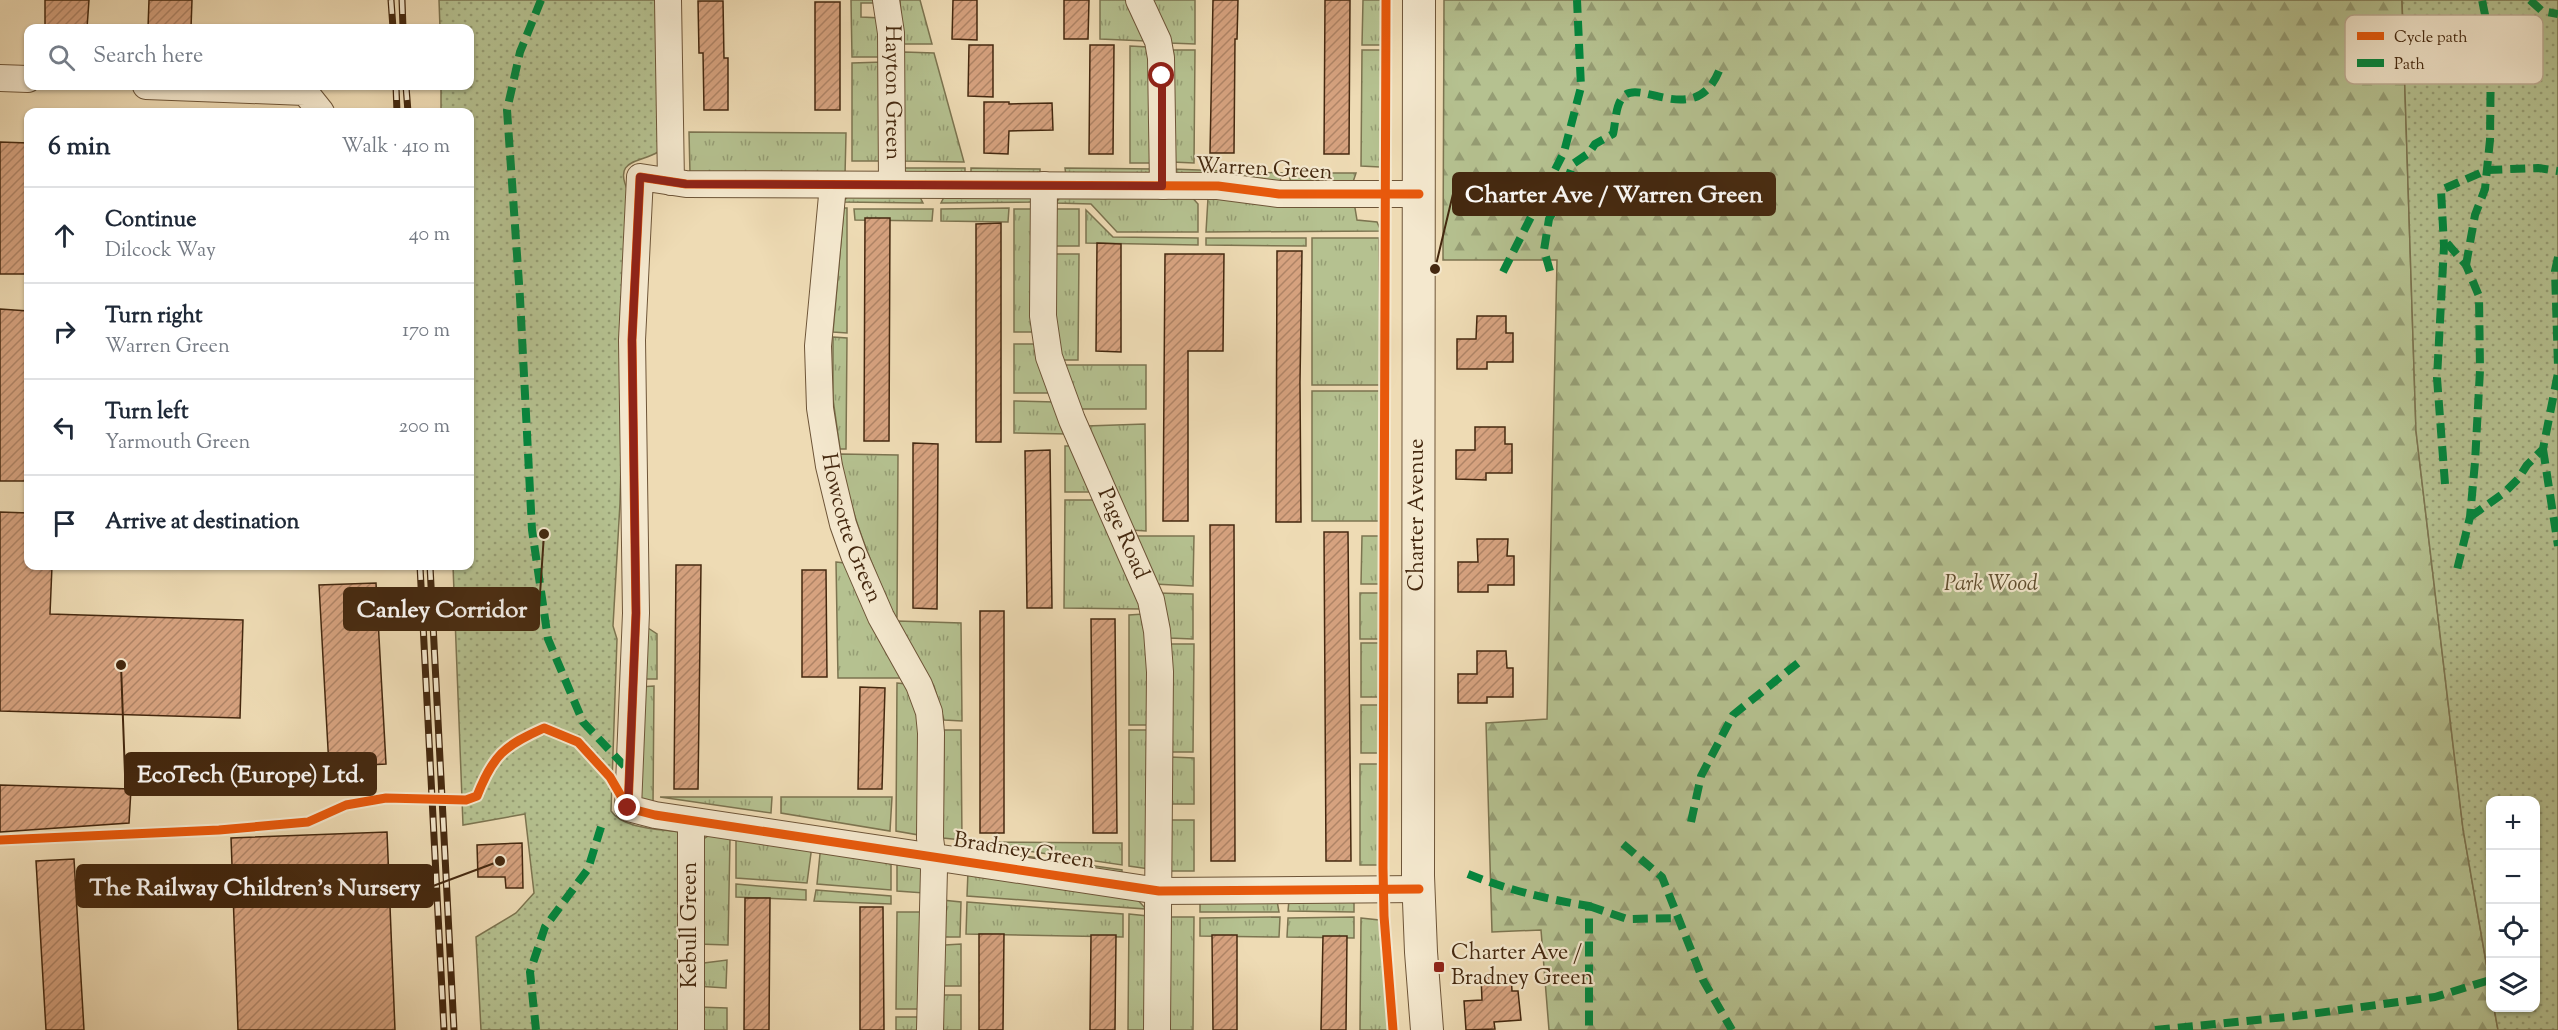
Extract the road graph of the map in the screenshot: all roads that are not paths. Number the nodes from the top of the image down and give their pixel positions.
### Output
1 (668, 0) edge
2 (886, 0) edge
3 (1139, 0) edge
4 (1419, 0) edge
5 (0, 78) edge
6 (24, 79) edge
7 (234, 90) edge
8 (318, 108) edge
9 (671, 182) junction
10 (892, 184) junction
11 (833, 185) junction
12 (1044, 185) junction
13 (1162, 186) junction
14 (1419, 194) junction
15 (628, 808) joint
16 (691, 821) junction
17 (933, 858) junction
18 (1419, 889) junction
19 (1159, 891) junction
20 (690, 1030) edge
21 (930, 1030) edge
22 (1157, 1030) edge
23 (1427, 1030) edge

1 - 9 street
2 - 10 street, Hayton Green
3 - 13 street
4 - 14 street, Charter Avenue
5 - 6 street
7 - 8 street
9 - 11 street, Warren Green
9 - 15 street, Warren Green
10 - 11 street, Warren Green
10 - 12 street, Warren Green
11 - 17 street, Howcotte Green
12 - 13 street, Warren Green
12 - 19 street, Page Road
13 - 14 street, Warren Green
14 - 18 street, Charter Avenue
15 - 16 street, Bradney Green
16 - 17 street, Bradney Green
16 - 20 street, Kebull Green
17 - 19 street, Bradney Green
17 - 21 street, Howcotte Green
18 - 19 street, Bradney Green
18 - 23 street, Charter Avenue
19 - 22 street, Page Road

